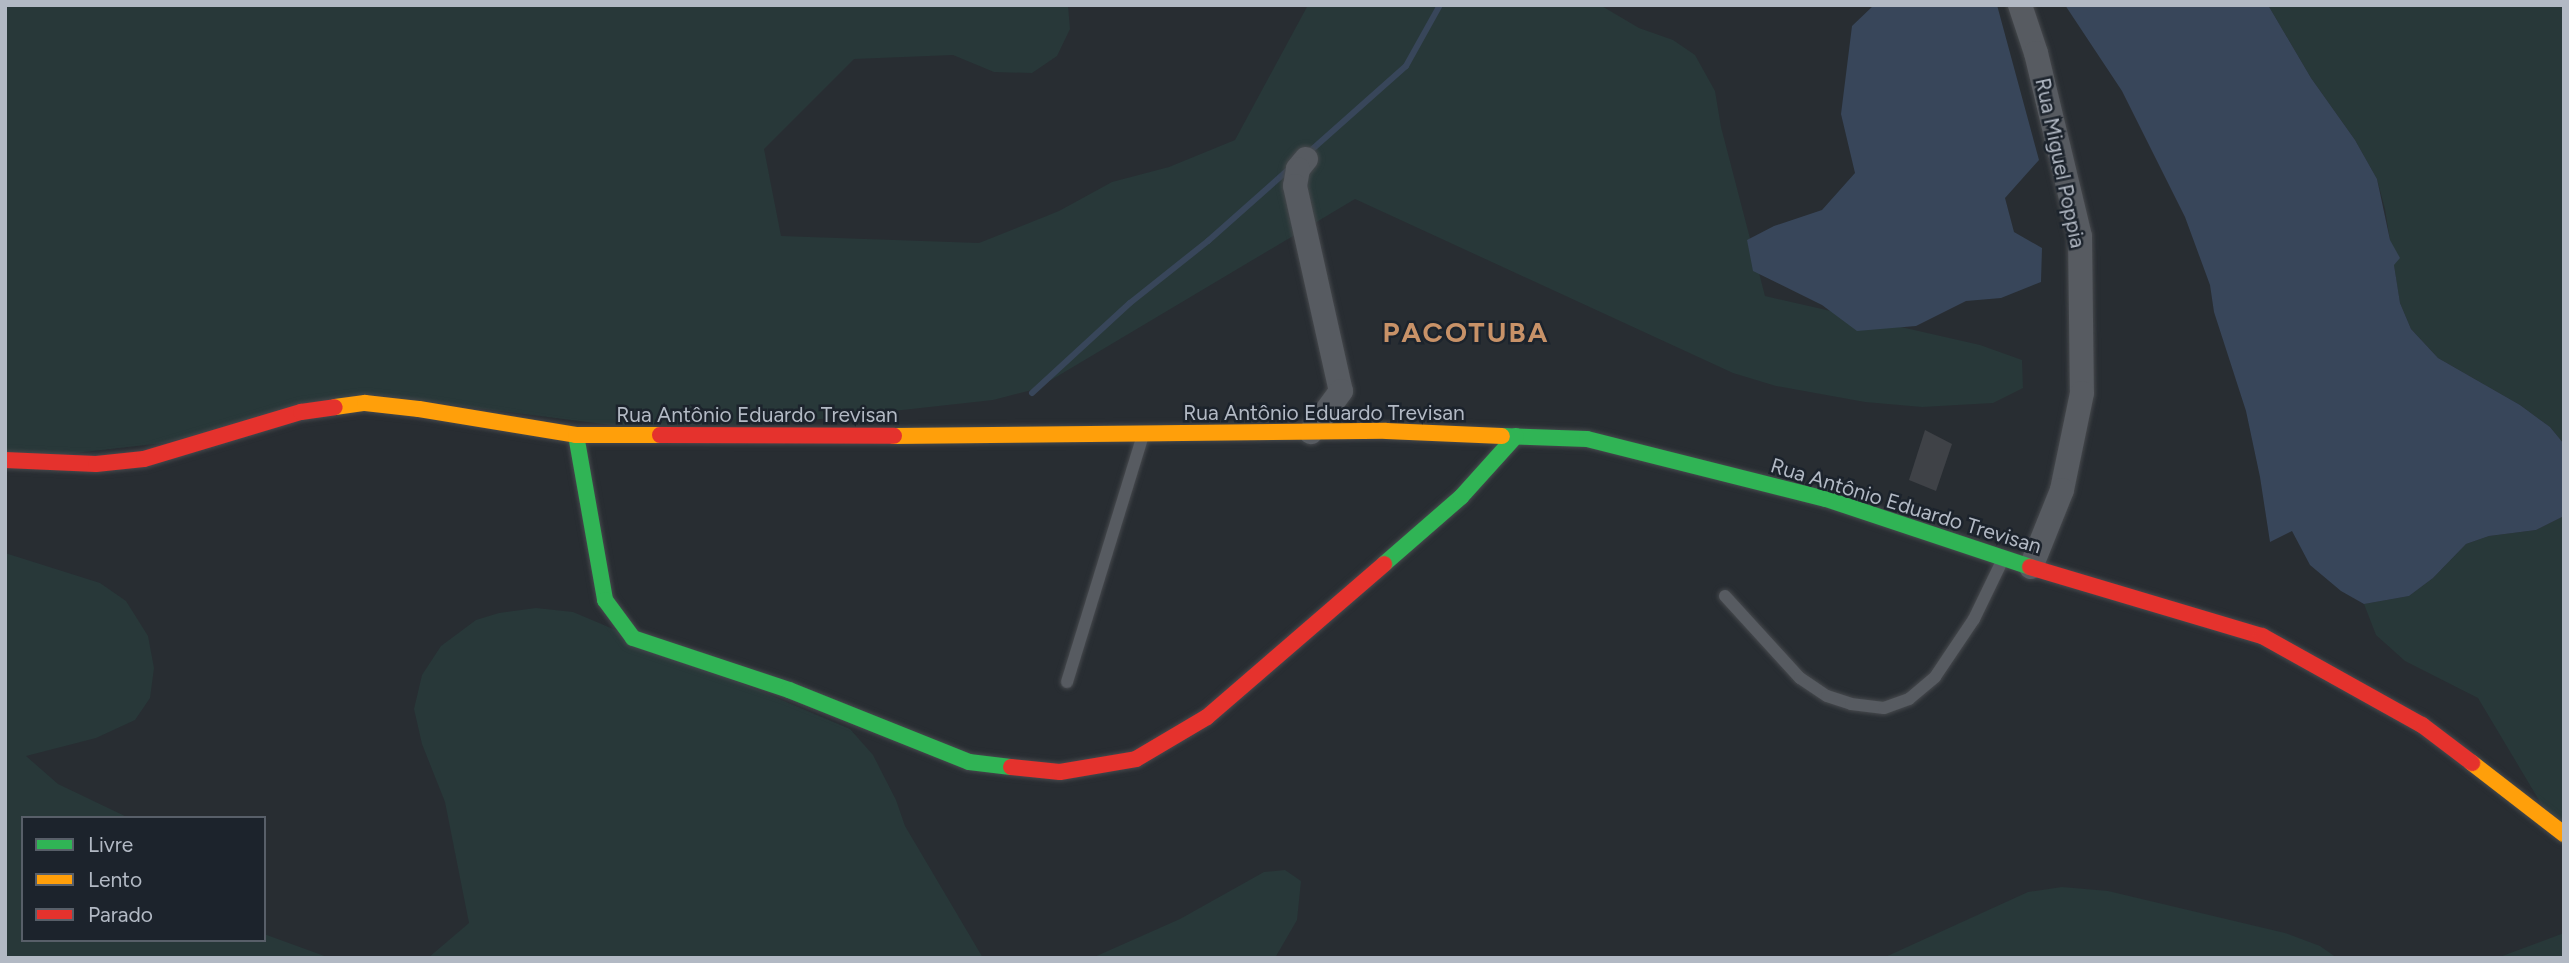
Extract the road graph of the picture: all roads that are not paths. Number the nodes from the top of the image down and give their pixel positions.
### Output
1 (2020, 5) edge
2 (1306, 159) dead end
3 (1311, 432) junction
4 (1143, 434) junction
5 (576, 435) junction
6 (1516, 436) junction
7 (5, 460) edge
8 (2003, 558) junction
9 (2031, 567) junction
10 (1725, 596) dead end
11 (1067, 682) dead end
12 (2564, 834) edge

1 - 9 street, Rua Miguel Poppia
2 - 3 street
3 - 4 street, Rua Antônio Eduardo Trevisan
3 - 6 street, Rua Antônio Eduardo Trevisan
4 - 5 street, Rua Antônio Eduardo Trevisan
4 - 11 lane
5 - 6 street
5 - 7 street, Rua Antônio Eduardo Trevisan
6 - 8 street, Rua Antônio Eduardo Trevisan
8 - 9 street, Rua Antônio Eduardo Trevisan
8 - 10 lane
9 - 12 street, Rua Antônio Eduardo Trevisan

